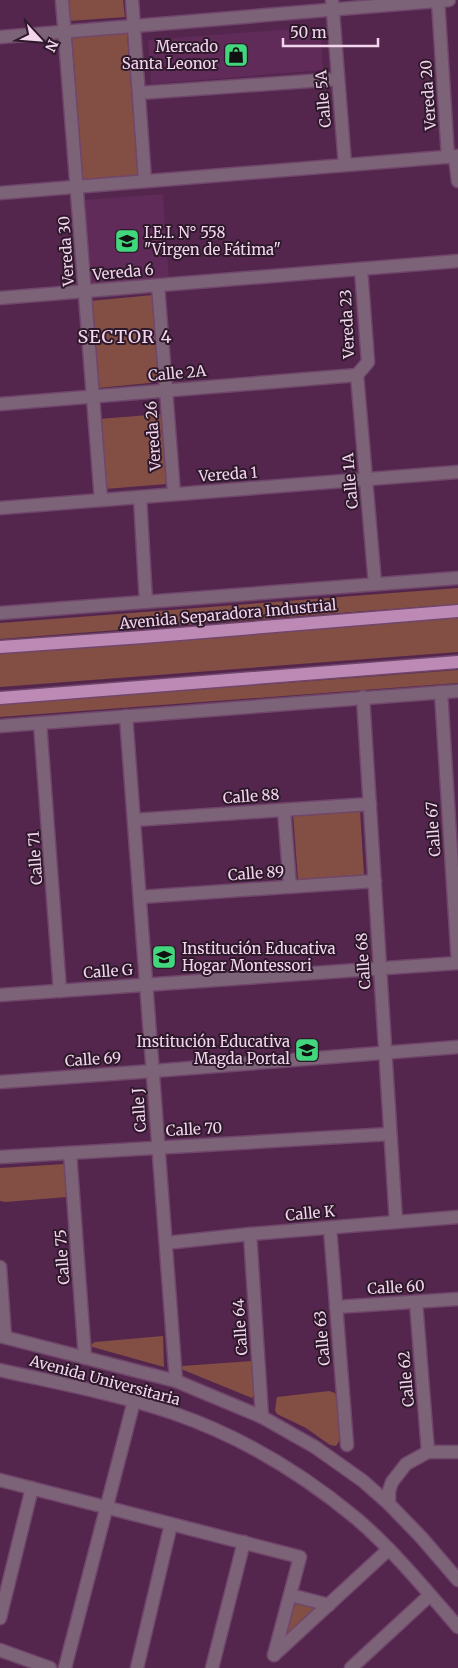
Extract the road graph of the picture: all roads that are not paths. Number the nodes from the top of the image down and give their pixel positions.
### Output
1 (62, 0) edge
2 (132, 0) edge
3 (442, 0) edge
4 (332, 5) edge
5 (134, 26) junction
6 (65, 31) junction
7 (0, 37) edge
8 (338, 79) junction
9 (139, 93) junction
10 (454, 157) edge
11 (345, 165) junction
12 (458, 180) edge
13 (145, 181) junction
14 (77, 187) junction
15 (0, 193) edge
16 (458, 261) edge
17 (361, 269) junction
18 (158, 286) junction
19 (85, 292) junction
20 (0, 298) edge
21 (357, 375) junction
22 (166, 390) junction
23 (93, 396) junction
24 (0, 404) edge
25 (458, 472) edge
26 (366, 479) junction
27 (174, 494) junction
28 (140, 497) junction
29 (101, 500) junction
30 (0, 508) edge
31 (458, 578) edge
32 (375, 584) junction
33 (146, 602) junction
34 (458, 611) edge
35 (0, 613) edge
36 (0, 647) edge
37 (458, 662) edge
38 (458, 691) edge
39 (441, 692) junction
40 (363, 697) junction
41 (0, 698) edge
42 (126, 716) junction
43 (40, 723) junction
44 (0, 726) edge
45 (370, 804) junction
46 (284, 810) junction
47 (134, 820) junction
48 (375, 881) junction
49 (290, 886) junction
50 (140, 897) junction
51 (458, 963) edge
52 (380, 968) junction
53 (146, 984) junction
54 (60, 990) junction
55 (0, 995) edge
56 (458, 1047) edge
57 (385, 1053) junction
58 (153, 1071) junction
59 (0, 1082) edge
60 (390, 1134) junction
61 (158, 1147) junction
62 (70, 1153) junction
63 (0, 1157) edge
64 (458, 1217) edge
65 (396, 1222) junction
66 (330, 1228) junction
67 (250, 1234) junction
68 (166, 1243) junction
69 (0, 1267) edge
70 (458, 1299) edge
71 (416, 1302) junction
72 (336, 1307) junction
73 (2, 1336) edge
74 (86, 1358) junction
75 (0, 1370) edge
76 (176, 1382) junction
77 (134, 1401) junction
78 (262, 1417) junction
79 (347, 1445) dead end
80 (428, 1452) junction
81 (458, 1452) edge
82 (0, 1480) edge
83 (32, 1488) junction
84 (389, 1504) junction
85 (106, 1507) junction
86 (171, 1524) junction
87 (244, 1542) junction
88 (389, 1549) junction
89 (458, 1580) edge
90 (290, 1594) junction
91 (430, 1595) junction
92 (329, 1605) junction
93 (0, 1618) edge
94 (458, 1627) edge
95 (0, 1650) edge
96 (50, 1668) edge
97 (65, 1668) edge
98 (137, 1668) edge
99 (212, 1668) edge
100 (351, 1668) edge

1 - 6 street, Vereda 30
2 - 5 street
3 - 4 street
3 - 10 street, Vereda 20
4 - 5 street
4 - 8 street, Calle 5A
5 - 6 street
5 - 9 street
6 - 7 street
6 - 14 street, Vereda 30
8 - 9 street
8 - 11 street, Calle 5A
9 - 13 street
10 - 11 street
10 - 12 street, Vereda 20
11 - 13 street
13 - 14 street
14 - 15 street
14 - 19 street, Vereda 30
16 - 17 street, Vereda 6
17 - 18 street, Vereda 6
17 - 21 street, Vereda 23
18 - 19 street, Vereda 6
18 - 22 street, Vereda 26
19 - 20 street, Vereda 6
19 - 23 street, Vereda 30
21 - 22 street, Calle 2A
21 - 26 street, Calle 1A
22 - 23 street, Calle 2A
22 - 27 street, Vereda 26
23 - 24 street, Calle 2A
23 - 29 street, Vereda 30
25 - 26 street, Vereda 1
26 - 27 street, Vereda 1
26 - 32 street, Calle 1A
27 - 28 street, Vereda 1
28 - 29 street, Vereda 1
28 - 33 street
29 - 30 street, Vereda 1
31 - 32 street, Avenida Separadora Industrial
32 - 33 street, Avenida Separadora Industrial
33 - 35 street, Avenida Separadora Industrial
34 - 36 main road, Avenida Separadora Industrial
37 - 41 main road
38 - 39 street
39 - 40 street
39 - 51 street, Calle 67
40 - 42 street
40 - 45 street, Calle 68
42 - 43 street
42 - 47 street, Calle J
43 - 44 street
43 - 54 street, Calle 71
45 - 46 street, Calle 88
45 - 48 street, Calle 68
46 - 47 street, Calle 88
46 - 49 street
47 - 50 street, Calle J
48 - 49 street, Calle 89
48 - 52 street, Calle 68
49 - 50 street, Calle 89
50 - 53 street, Calle J
51 - 52 street, Calle G
52 - 53 street, Calle G
52 - 57 street, Calle 68
53 - 54 street, Calle G
53 - 58 street, Calle J
54 - 55 street, Calle G
56 - 57 street, Calle 69
57 - 58 street, Calle 69
57 - 60 street, Calle 68
58 - 59 street, Calle 69
58 - 61 street, Calle J
60 - 61 street, Calle 70
60 - 65 street, Calle 68
61 - 62 street, Calle 70
61 - 68 street, Calle J
62 - 63 street, Calle 70
62 - 74 street, Calle 75
64 - 65 street, Calle K
65 - 66 street, Calle K
66 - 67 street, Calle K
66 - 72 street, Calle 63
67 - 68 street, Calle K
67 - 78 street, Calle 64
68 - 76 street, Calle J
69 - 73 street
70 - 71 street, Calle 60
71 - 72 street, Calle 60
71 - 80 street, Calle 62
72 - 79 street, Calle 63
73 - 74 street, Avenida Universitaria
74 - 76 street, Avenida Universitaria
75 - 77 street, Avenida Universitaria
76 - 78 street, Avenida Universitaria
77 - 85 street
77 - 88 street, Avenida Universitaria
78 - 84 street, Avenida Universitaria
80 - 81 street
80 - 84 street
82 - 83 street
83 - 85 street
83 - 93 street
84 - 89 street, Avenida Universitaria
85 - 86 street
85 - 97 street
86 - 87 street
86 - 98 street
87 - 90 street
87 - 99 street
88 - 91 street, Avenida Universitaria
88 - 92 street
90 - 92 street
90 - 92 street
91 - 94 street, Avenida Universitaria
91 - 100 street
95 - 96 street

